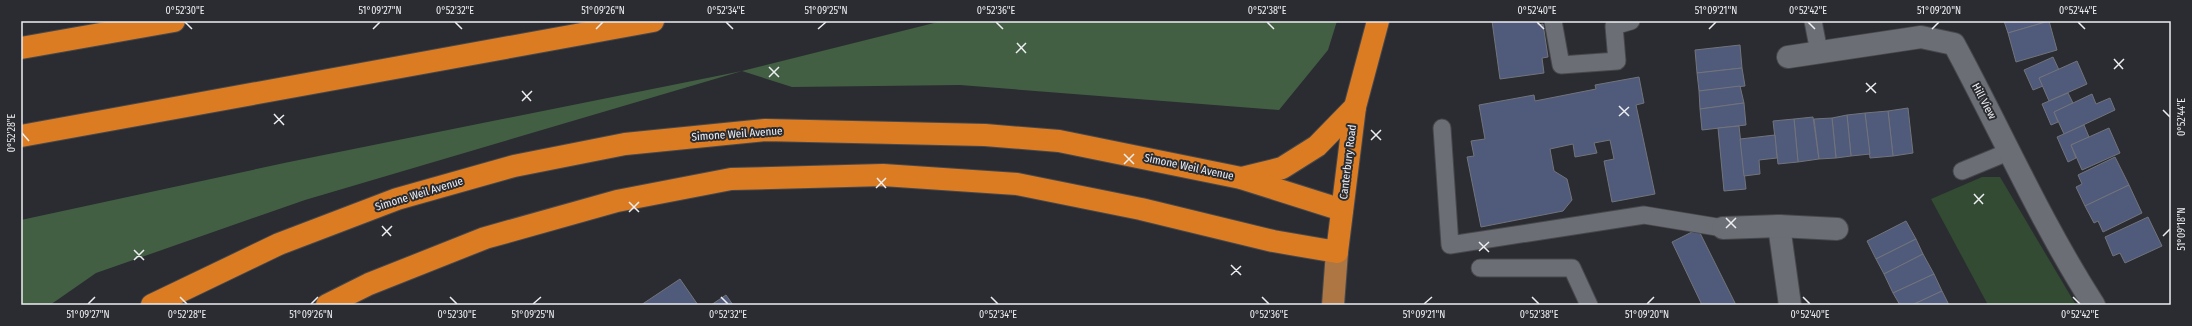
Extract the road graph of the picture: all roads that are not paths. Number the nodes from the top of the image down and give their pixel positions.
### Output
1 (174, 21) edge
2 (653, 21) edge
3 (1378, 21) edge
4 (1553, 21) edge
5 (1631, 21) edge
6 (1814, 21) edge
7 (21, 48) edge
8 (1819, 52) junction
9 (1788, 57) dead end
10 (1355, 108) junction
11 (1442, 128) dead end
12 (21, 136) edge
13 (2008, 152) junction
14 (1962, 171) dead end
15 (1241, 178) junction
16 (1342, 210) junction
17 (1779, 226) junction
18 (1723, 228) joint
19 (1837, 229) dead end
20 (1336, 252) junction
21 (1480, 268) dead end
22 (152, 305) edge
23 (326, 305) edge
24 (1333, 305) edge
25 (1589, 305) edge
26 (1790, 305) edge
27 (2094, 305) edge

1 - 7 highway
2 - 12 highway
3 - 10 highway, Canterbury Road
4 - 5 lane
6 - 8 lane
8 - 9 street, Hill View
8 - 13 street, Hill View
10 - 15 highway
10 - 16 highway, Canterbury Road
11 - 18 lane
13 - 14 lane
13 - 27 street, Hill View
15 - 16 highway, Simone Weil Avenue
15 - 22 highway, Simone Weil Avenue
16 - 20 highway, Canterbury Road
17 - 18 street
17 - 19 street
17 - 26 street
20 - 23 highway
20 - 24 main road, Canterbury Road
21 - 25 lane

